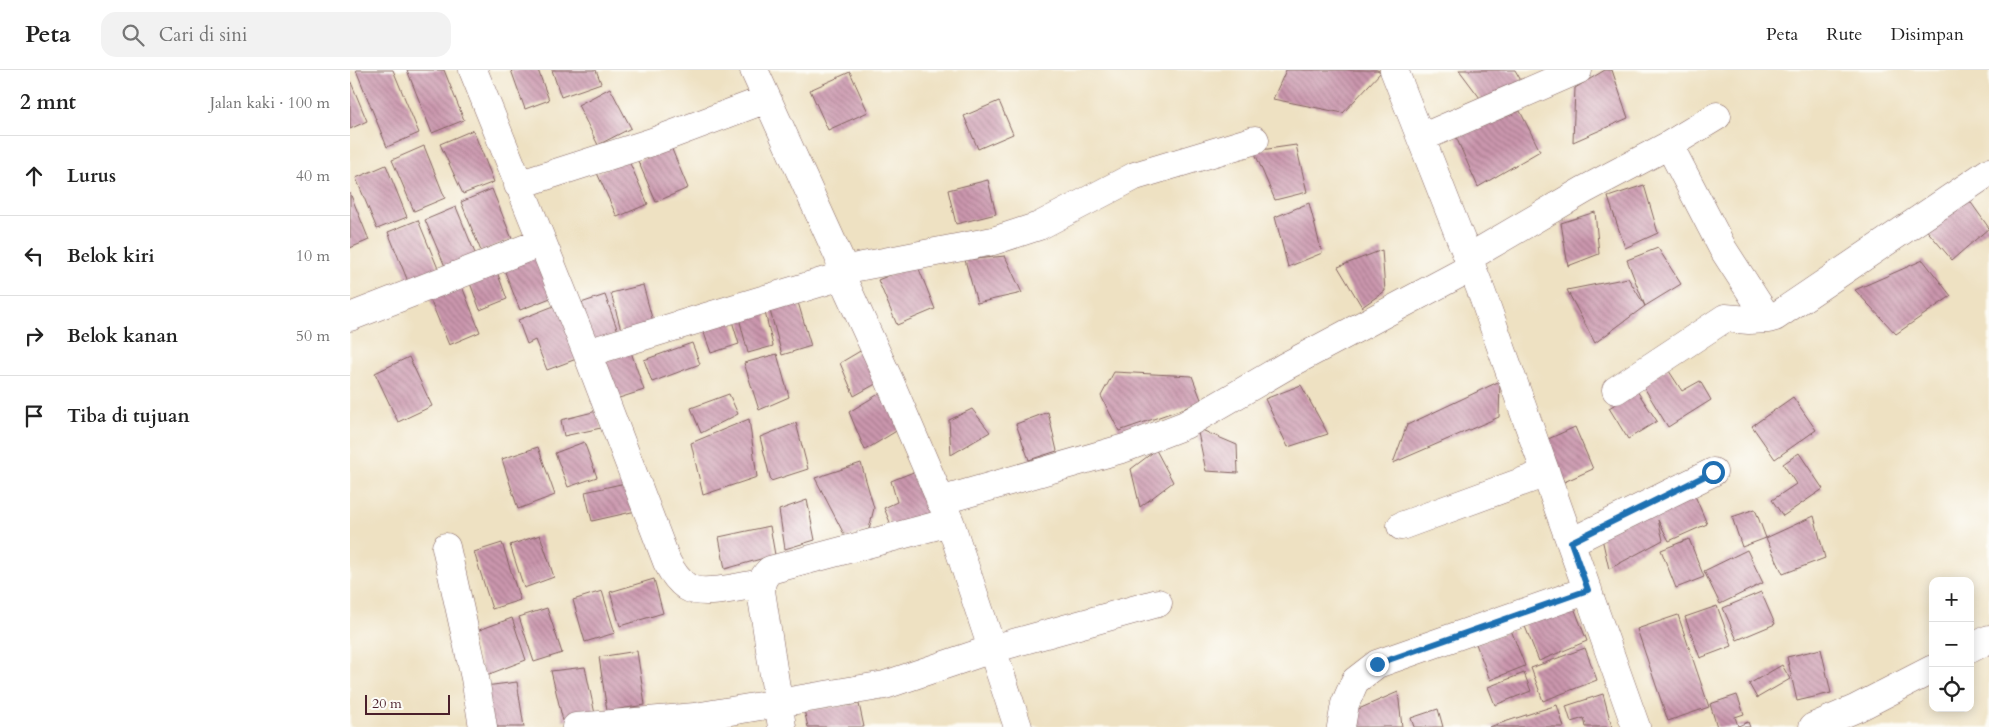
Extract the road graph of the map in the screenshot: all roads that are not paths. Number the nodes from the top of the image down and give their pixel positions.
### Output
1 (473, 70) edge
2 (754, 70) edge
3 (1394, 70) edge
4 (1578, 70) edge
5 (767, 99) junction
6 (1717, 116) dead end
7 (1421, 138) junction
8 (1255, 140) dead end
9 (1669, 145) junction
10 (1989, 172) edge
11 (518, 185) junction
12 (542, 242) junction
13 (1470, 262) junction
14 (841, 272) junction
15 (350, 317) edge
16 (1768, 319) junction
17 (587, 353) junction
18 (1616, 390) dead end
19 (1713, 472) dead end
20 (1546, 473) junction
21 (945, 511) junction
22 (1401, 526) dead end
23 (1571, 542) junction
24 (446, 547) dead end
25 (761, 583) junction
26 (1588, 590) junction
27 (1158, 603) dead end
28 (1989, 639) edge
29 (1974, 647) edge
30 (992, 649) junction
31 (1929, 671) edge
32 (780, 716) edge
33 (1635, 726) edge
34 (483, 727) edge
35 (576, 727) edge
36 (1018, 727) edge
37 (1340, 727) edge
38 (1813, 727) edge

1 - 11 street
2 - 5 street
3 - 7 street
4 - 7 street
5 - 11 street
5 - 14 street
6 - 9 street
7 - 13 street
8 - 14 street
9 - 13 street
9 - 16 street
10 - 16 street
11 - 12 street
12 - 15 street
12 - 17 street
13 - 20 street
13 - 21 street
14 - 17 street
14 - 21 street
16 - 18 street
17 - 25 street
19 - 23 street
20 - 22 street
20 - 23 street
21 - 25 street
21 - 30 street
23 - 26 street
24 - 34 street
25 - 32 street
26 - 33 street
26 - 37 street
27 - 30 street
28 - 29 street
30 - 32 street
30 - 36 street
31 - 38 street
32 - 35 street

